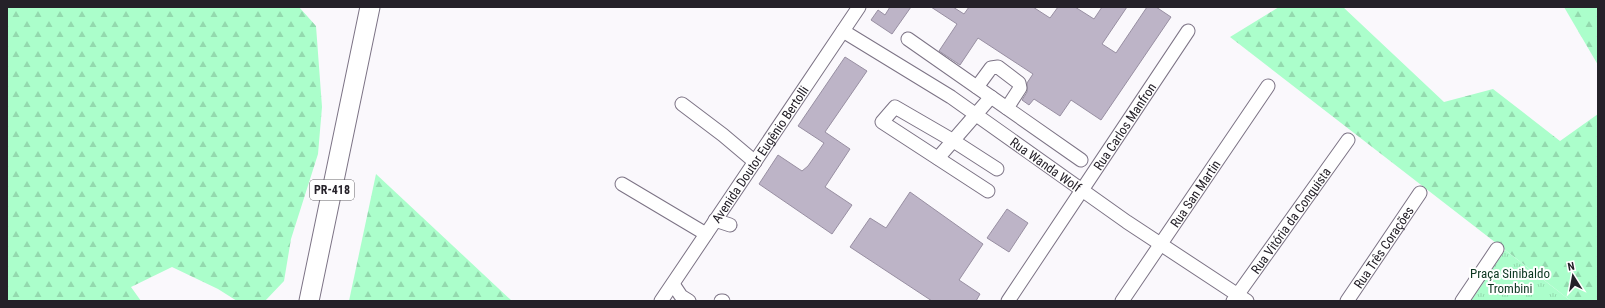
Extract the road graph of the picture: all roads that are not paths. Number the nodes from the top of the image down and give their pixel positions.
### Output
1 (370, 7) edge
2 (859, 7) edge
3 (843, 31) junction
4 (1188, 31) dead end
5 (908, 39) dead end
6 (1268, 86) dead end
7 (977, 87) junction
8 (991, 97) junction
9 (682, 104) dead end
10 (1007, 108) junction
11 (976, 115) junction
12 (952, 140) junction
13 (1348, 140) dead end
14 (938, 158) junction
15 (1081, 160) dead end
16 (755, 162) junction
17 (997, 169) dead end
18 (622, 184) dead end
19 (1082, 190) junction
20 (988, 191) dead end
21 (1420, 193) dead end
22 (715, 220) junction
23 (730, 225) dead end
24 (706, 234) junction
25 (1161, 244) junction
26 (1497, 249) dead end
27 (673, 284) junction
28 (1239, 299) edge
29 (309, 301) edge
30 (661, 301) edge
31 (689, 301) edge
32 (1008, 301) edge
33 (1122, 301) edge
34 (1347, 301) edge
35 (1462, 301) edge

1 - 29 highway, PR-418
2 - 3 street, Avenida Doutor Eugênio Bertolli
3 - 11 street, Rua Wanda Wolf
3 - 16 street, Avenida Doutor Eugênio Bertolli
4 - 19 street, Rua Carlos Manfron
5 - 7 street
6 - 25 street, Rua San Martin
7 - 8 street
7 - 10 street
8 - 10 street
8 - 11 street
9 - 16 street
10 - 15 street
11 - 12 street
11 - 19 street, Rua Wanda Wolf
12 - 14 street
12 - 14 street
12 - 17 street
13 - 28 street, Rua Vitória da Conquista
14 - 20 street
16 - 22 street, Avenida Doutor Eugênio Bertolli
18 - 24 street
19 - 25 street, Rua Wanda Wolf
19 - 32 street, Rua Carlos Manfron
21 - 34 street, Rua Três Corações
22 - 23 street
22 - 24 street, Avenida Doutor Eugênio Bertolli
24 - 27 street, Avenida Doutor Eugênio Bertolli
25 - 28 street, Rua Wanda Wolf
25 - 33 street, Rua San Martin
26 - 35 street
27 - 30 street, Avenida Doutor Eugênio Bertolli
27 - 31 street

